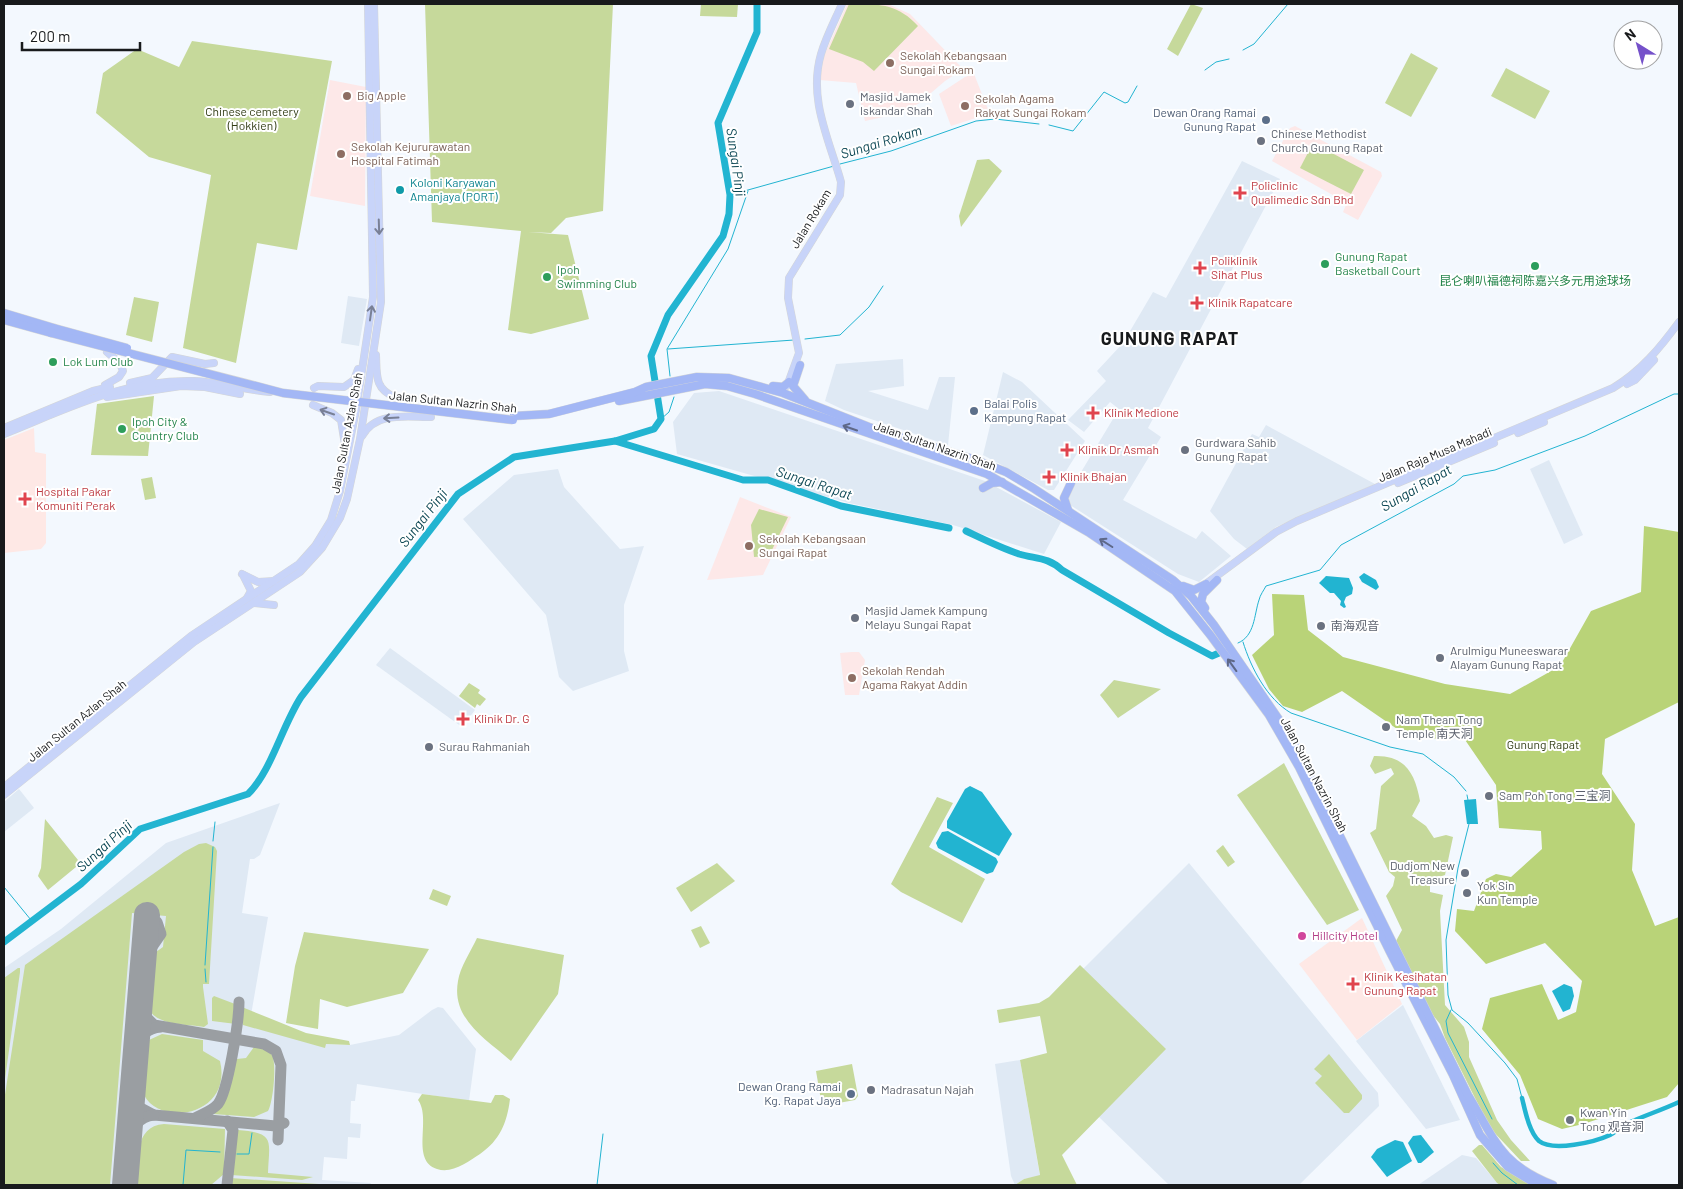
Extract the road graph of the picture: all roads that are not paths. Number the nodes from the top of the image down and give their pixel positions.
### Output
1 (368, 4) edge
2 (374, 4) edge
3 (842, 4) edge
4 (793, 271) junction
5 (4, 314) edge
6 (4, 320) edge
7 (1679, 322) edge
8 (1679, 328) edge
9 (52, 330) junction
10 (374, 347) junction
11 (365, 350) junction
12 (107, 352) dead end
13 (214, 364) dead end
14 (800, 365) junction
15 (729, 378) junction
16 (789, 382) junction
17 (667, 387) junction
18 (314, 388) dead end
19 (93, 390) junction
20 (283, 393) junction
21 (240, 394) dead end
22 (755, 394) junction
23 (784, 394) junction
24 (395, 397) dead end
25 (807, 402) junction
26 (313, 405) dead end
27 (56, 413) junction
28 (1549, 414) junction
29 (431, 417) dead end
30 (513, 418) junction
31 (834, 422) junction
32 (1530, 422) junction
33 (1540, 423) junction
34 (4, 428) edge
35 (4, 434) edge
36 (360, 440) junction
37 (937, 448) junction
38 (347, 454) junction
39 (986, 474) junction
40 (1002, 482) junction
41 (1071, 483) dead end
42 (1054, 502) junction
43 (1068, 510) junction
44 (1173, 580) junction
45 (1217, 580) junction
46 (279, 583) junction
47 (1206, 584) junction
48 (1175, 592) junction
49 (1191, 598) junction
50 (244, 602) junction
51 (253, 604) junction
52 (1214, 625) junction
53 (1211, 636) junction
54 (4, 787) edge
55 (4, 793) edge
56 (1468, 1095) junction
57 (1483, 1136) junction
58 (1497, 1145) junction
59 (1538, 1185) edge
60 (1553, 1185) edge

11 -> 1 main road, Jalan Sultan Azlan Shah
2 -> 10 main road, Jalan Sultan Azlan Shah
3 - 4 main road, Jalan Rokam
4 - 14 main road, Jalan Rokam
4 - 16 main road, Jalan Rokam
5 - 9 highway, Jalan Sultan Nazrin Shah
6 - 9 highway, Jalan Sultan Nazrin Shah
7 - 28 main road, Jalan Raja Musa Mahadi
8 - 33 main road, Jalan Raja Musa Mahadi
9 - 20 highway, Jalan Sultan Nazrin Shah, bridge
9 - 30 highway, Jalan Sultan Nazrin Shah, bridge
10 - 24 main road
10 - 36 main road, Jalan Sultan Azlan Shah
11 - 18 main road
11 - 38 main road, Jalan Sultan Azlan Shah
12 - 19 main road
13 - 19 main road
14 - 23 main road, Jalan Rokam
14 - 25 highway
15 - 16 highway
15 - 17 highway, Jalan Sultan Nazrin Shah
15 - 23 highway, Jalan Sultan Nazrin Shah
16 - 23 main road, Jalan Rokam
17 - 22 highway, Jalan Sultan Nazrin Shah
17 - 30 highway, Jalan Sultan Nazrin Shah
17 - 30 highway, Jalan Sultan Nazrin Shah
19 - 34 main road
20 - 27 main road, bridge
20 - 30 highway, Jalan Sultan Nazrin Shah, bridge
21 - 27 main road
22 - 23 highway
22 - 31 highway, Jalan Sultan Nazrin Shah
23 - 25 highway, Jalan Sultan Nazrin Shah
23 - 31 highway
25 - 37 highway, Jalan Sultan Nazrin Shah
38 -> 26 main road
27 - 35 main road
28 - 32 main road, Jalan Raja Musa Mahadi
28 - 33 main road
29 -> 36 main road
39 -> 31 highway, Jalan Sultan Nazrin Shah
32 - 33 main road
32 - 47 main road, Jalan Raja Musa Mahadi
33 - 45 main road, Jalan Raja Musa Mahadi
36 - 46 main road, Jalan Sultan Azlan Shah
37 - 39 highway
37 - 42 highway, Jalan Sultan Nazrin Shah
38 - 46 main road, Jalan Sultan Azlan Shah
39 - 40 highway, Jalan Sultan Nazrin Shah
39 - 40 highway
39 - 42 highway
48 -> 40 highway, Jalan Sultan Nazrin Shah
41 - 43 highway
42 - 43 highway, Jalan Sultan Nazrin Shah
43 - 44 highway, Jalan Sultan Nazrin Shah
44 - 47 highway
44 - 49 highway, Jalan Sultan Nazrin Shah
45 - 49 main road, Jalan Raja Musa Mahadi
45 - 52 highway
46 - 50 main road, Jalan Sultan Azlan Shah
46 - 50 main road
46 - 51 main road, Jalan Sultan Azlan Shah
46 - 51 main road
47 - 49 main road, Jalan Raja Musa Mahadi
48 - 49 highway
48 - 53 highway, Jalan Sultan Nazrin Shah
49 - 52 highway, Jalan Sultan Nazrin Shah
49 - 53 highway
50 - 54 main road, Jalan Sultan Azlan Shah
51 - 55 main road, Jalan Sultan Azlan Shah
52 - 56 highway, Jalan Sultan Nazrin Shah
57 -> 53 highway, Jalan Sultan Nazrin Shah
56 - 57 highway
56 - 58 highway, Jalan Sultan Nazrin Shah
57 - 58 highway
57 - 59 highway, Jalan Sultan Nazrin Shah
58 - 60 highway, Jalan Sultan Nazrin Shah

